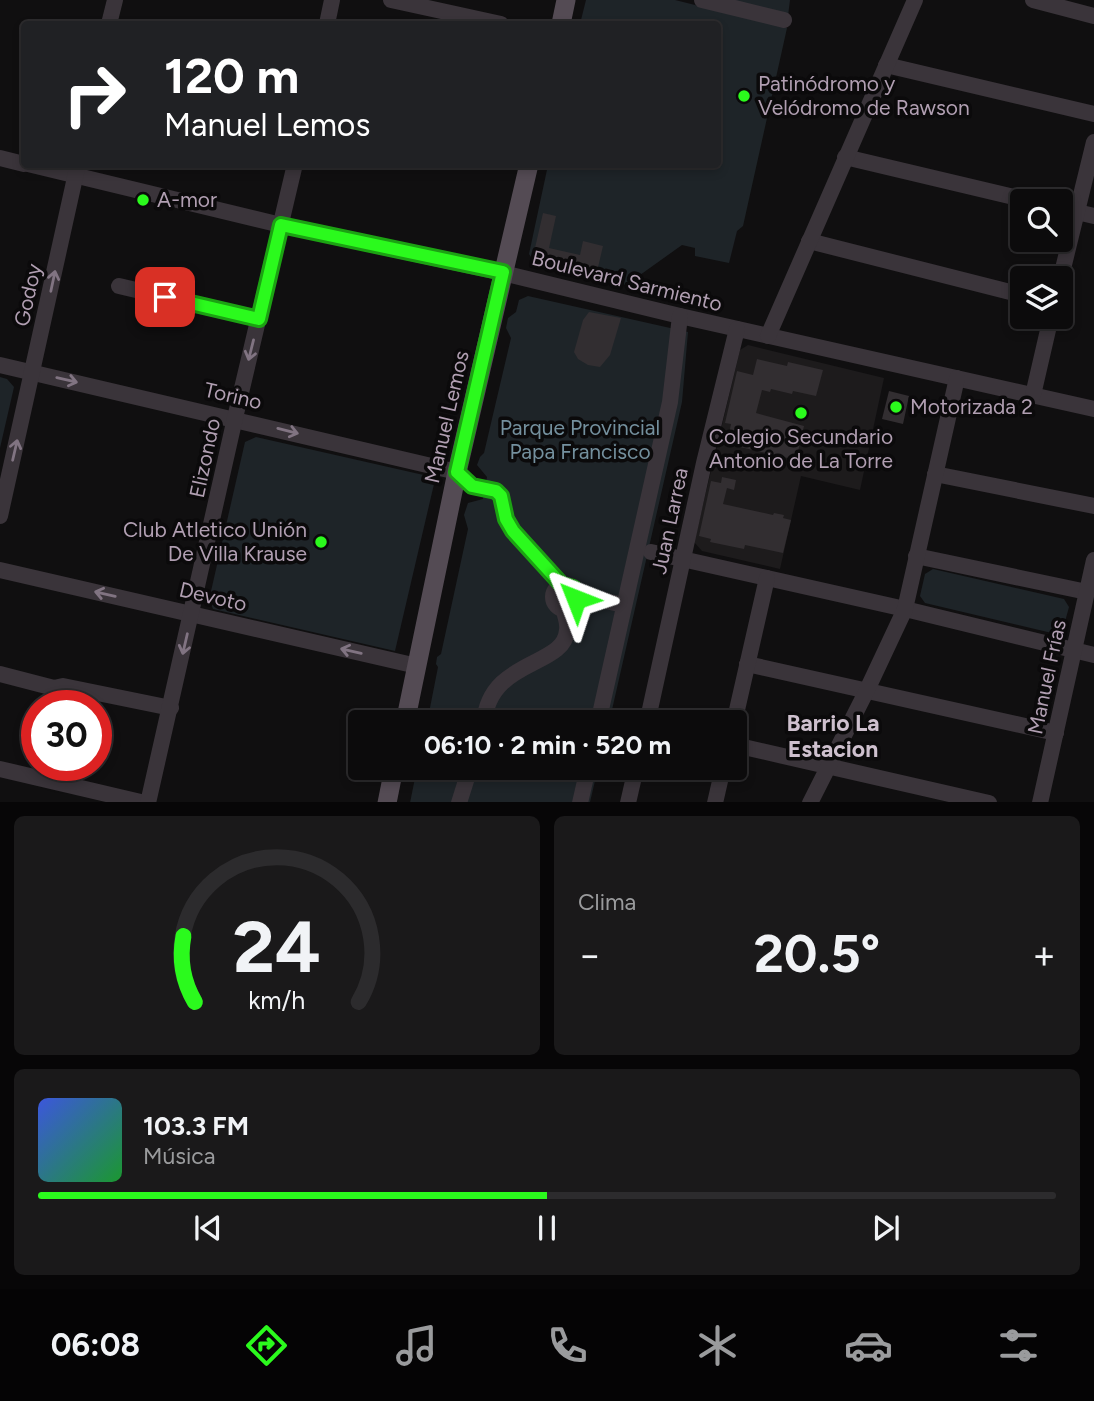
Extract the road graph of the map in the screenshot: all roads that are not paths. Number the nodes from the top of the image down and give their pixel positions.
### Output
1 (115, 0) edge
2 (332, 0) edge
3 (391, 0) edge
4 (566, 0) edge
5 (702, 0) edge
6 (915, 0) edge
7 (1033, 0) edge
8 (1094, 16) edge
9 (784, 20) dead end
10 (110, 21) edge
11 (328, 21) edge
12 (487, 21) edge
13 (562, 21) edge
14 (886, 65) junction
15 (1094, 114) edge
16 (1094, 142) edge
17 (845, 157) junction
18 (0, 158) edge
19 (21, 163) edge
20 (294, 168) edge
21 (528, 168) edge
22 (77, 170) edge
23 (1010, 196) edge
24 (1086, 214) edge
25 (281, 225) junction
26 (809, 241) junction
27 (1066, 266) edge
28 (503, 272) junction
29 (119, 286) dead end
30 (1010, 292) edge
31 (680, 316) junction
32 (259, 319) junction
33 (737, 329) junction
34 (1048, 329) edge
35 (768, 336) junction
36 (0, 365) edge
37 (33, 372) junction
38 (957, 378) junction
39 (1032, 395) junction
40 (1094, 409) edge
41 (235, 418) junction
42 (457, 472) junction
43 (935, 474) junction
44 (1094, 506) edge
45 (0, 516) edge
46 (651, 552) dead end
47 (916, 556) junction
48 (683, 559) junction
49 (1094, 561) edge
50 (0, 570) edge
51 (767, 578) junction
52 (1087, 592) junction
53 (570, 604) junction
54 (624, 605) junction
55 (905, 609) junction
56 (192, 614) junction
57 (1074, 650) junction
58 (1094, 655) edge
59 (747, 664) junction
60 (417, 666) junction
61 (0, 674) edge
62 (867, 690) junction
63 (170, 708) junction
64 (408, 710) edge
65 (486, 710) edge
66 (601, 710) edge
67 (650, 710) edge
68 (737, 710) edge
69 (1056, 733) junction
70 (747, 749) edge
71 (828, 766) junction
72 (0, 769) edge
73 (392, 780) edge
74 (466, 780) edge
75 (585, 780) edge
76 (633, 780) edge
77 (720, 780) edge
78 (943, 797) edge
79 (143, 802) edge
80 (147, 802) edge
81 (387, 802) edge
82 (459, 802) edge
83 (580, 802) edge
84 (628, 802) edge
85 (715, 802) edge
86 (810, 802) edge
87 (981, 802) edge
88 (1040, 802) edge

1 - 10 street
2 - 11 street
3 - 12 street
4 - 13 main road
5 - 9 street
6 - 14 street
7 - 8 street
14 - 15 street
14 - 17 street
16 - 24 street
17 - 23 street
17 - 26 street
18 - 19 street, Boulevard Sarmiento
20 - 25 street, Elizondo
21 - 28 main road, Manuel Lemos
22 - 25 street, Boulevard Sarmiento
37 -> 22 street, Godoy
24 - 27 street
25 - 28 street, Boulevard Sarmiento
25 - 32 street, Elizondo
26 - 30 street
26 - 35 street
28 - 31 street, Boulevard Sarmiento
28 - 42 main road, Manuel Lemos
29 - 32 street
31 - 33 street, Boulevard Sarmiento
31 - 54 street
32 -> 41 street, Elizondo
33 - 35 street, Boulevard Sarmiento
33 - 48 street, Juan Larrea
34 - 39 street
35 - 38 street, Boulevard Sarmiento
36 - 37 street, Torino
37 -> 41 street, Torino
45 -> 37 street, Godoy
38 - 39 street, Boulevard Sarmiento
38 - 43 street
39 - 40 street, Boulevard Sarmiento
41 -> 42 street, Torino
41 - 56 street, Elizondo
42 - 53 street, Torino
42 - 60 main road, Manuel Lemos
43 - 44 street
43 - 47 street
46 - 48 street
47 - 52 street
47 - 55 street
48 - 51 street
48 - 67 street, Juan Larrea
49 - 52 street, Manuel Frías
56 -> 50 street, Devoto
51 - 55 street
51 - 59 street
52 - 57 street, Manuel Frías
53 - 54 street
53 - 65 street
54 - 66 street
55 - 57 street
55 - 62 street
60 -> 56 street, Devoto
56 -> 63 street, Elizondo
57 - 58 street
57 - 69 street, Manuel Frías
59 - 62 street
59 - 68 street
60 - 64 main road, Manuel Lemos
61 - 63 street
62 - 69 street
62 - 71 street
63 - 80 street, Elizondo
69 - 88 street, Manuel Frías
70 - 71 street
71 - 78 street
71 - 86 street
72 - 79 street
73 - 81 main road
74 - 82 street
75 - 83 street
76 - 84 street
77 - 85 street
78 - 87 street

